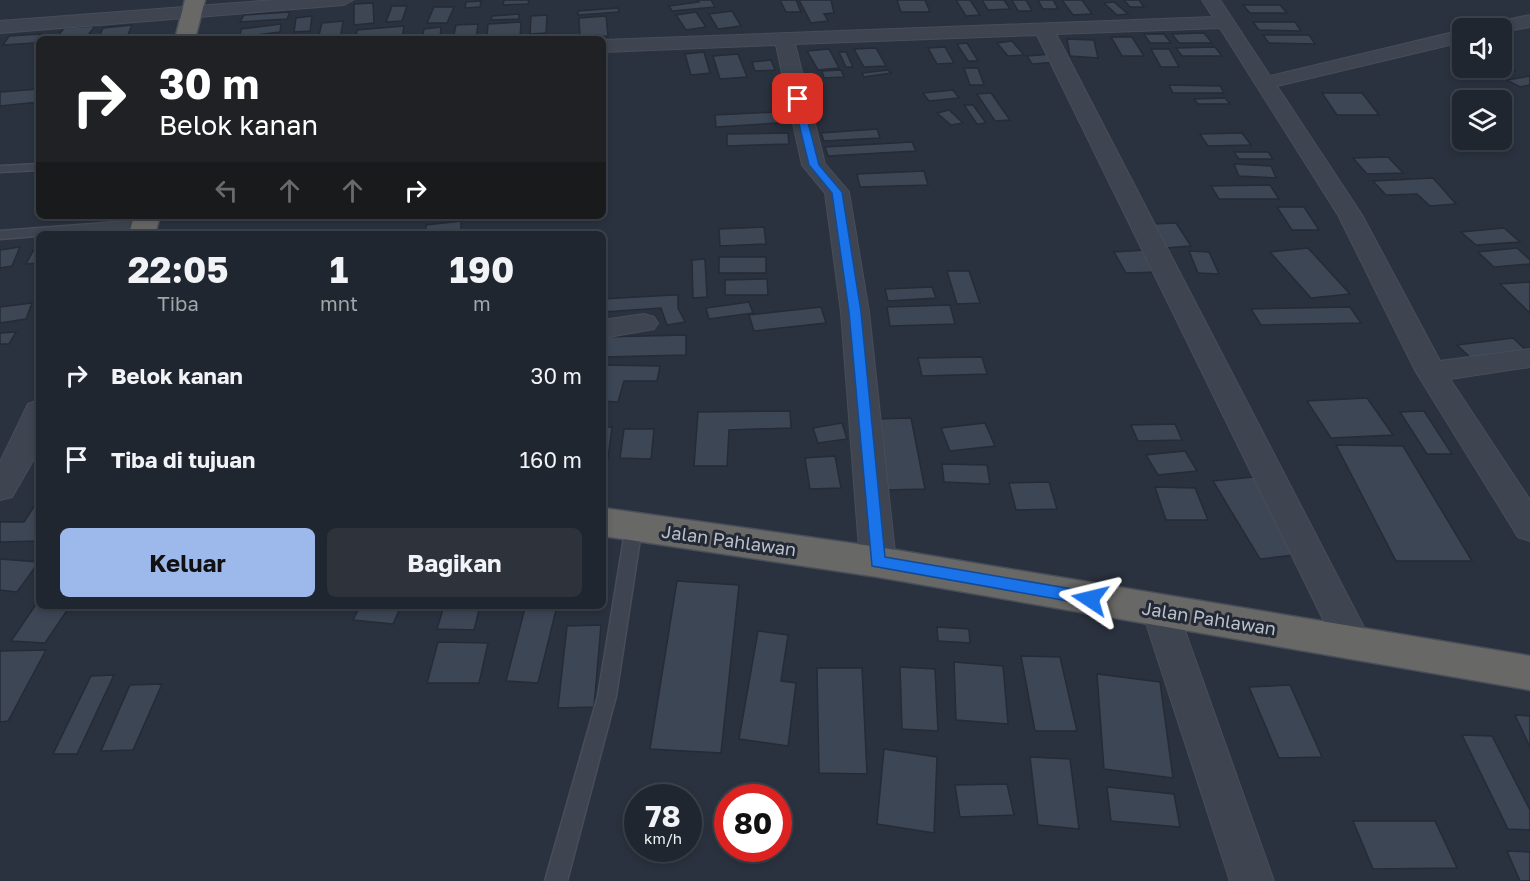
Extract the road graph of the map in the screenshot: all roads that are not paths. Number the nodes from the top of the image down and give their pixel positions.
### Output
1 (344, 0) edge
2 (1212, 0) edge
3 (194, 5) edge
4 (1530, 21) edge
5 (1226, 22) junction
6 (1512, 24) edge
7 (0, 27) edge
8 (1044, 29) junction
9 (186, 36) edge
10 (1452, 38) edge
11 (784, 39) junction
12 (606, 46) edge
13 (1266, 83) junction
14 (36, 167) edge
15 (0, 169) edge
16 (144, 225) edge
17 (58, 231) edge
18 (36, 232) edge
19 (0, 235) edge
20 (644, 323) dead end
21 (606, 329) edge
22 (1530, 358) edge
23 (1431, 372) junction
24 (36, 416) edge
25 (10, 458) edge
26 (0, 488) edge
27 (618, 524) edge
28 (1530, 528) edge
29 (878, 562) junction
30 (1160, 611) junction
31 (1352, 641) junction
32 (1530, 673) edge
33 (556, 881) edge
34 (1252, 881) edge

1 - 3 street
2 - 5 street
3 - 7 street
3 - 9 highway
4 - 6 street
5 - 8 street
5 - 13 street
8 - 11 street
8 - 31 street
10 - 13 street
11 - 12 street
11 - 29 street
13 - 23 street
14 - 15 lane
16 - 17 lane
18 - 19 lane
20 - 21 street
22 - 23 street
23 - 28 street
24 - 25 street
25 - 26 street
27 - 29 highway, Jalan Pahlawan
27 - 33 lane
29 - 30 highway, Jalan Pahlawan
30 - 31 highway, Jalan Pahlawan
30 - 34 street
31 - 32 highway, Jalan Pahlawan

